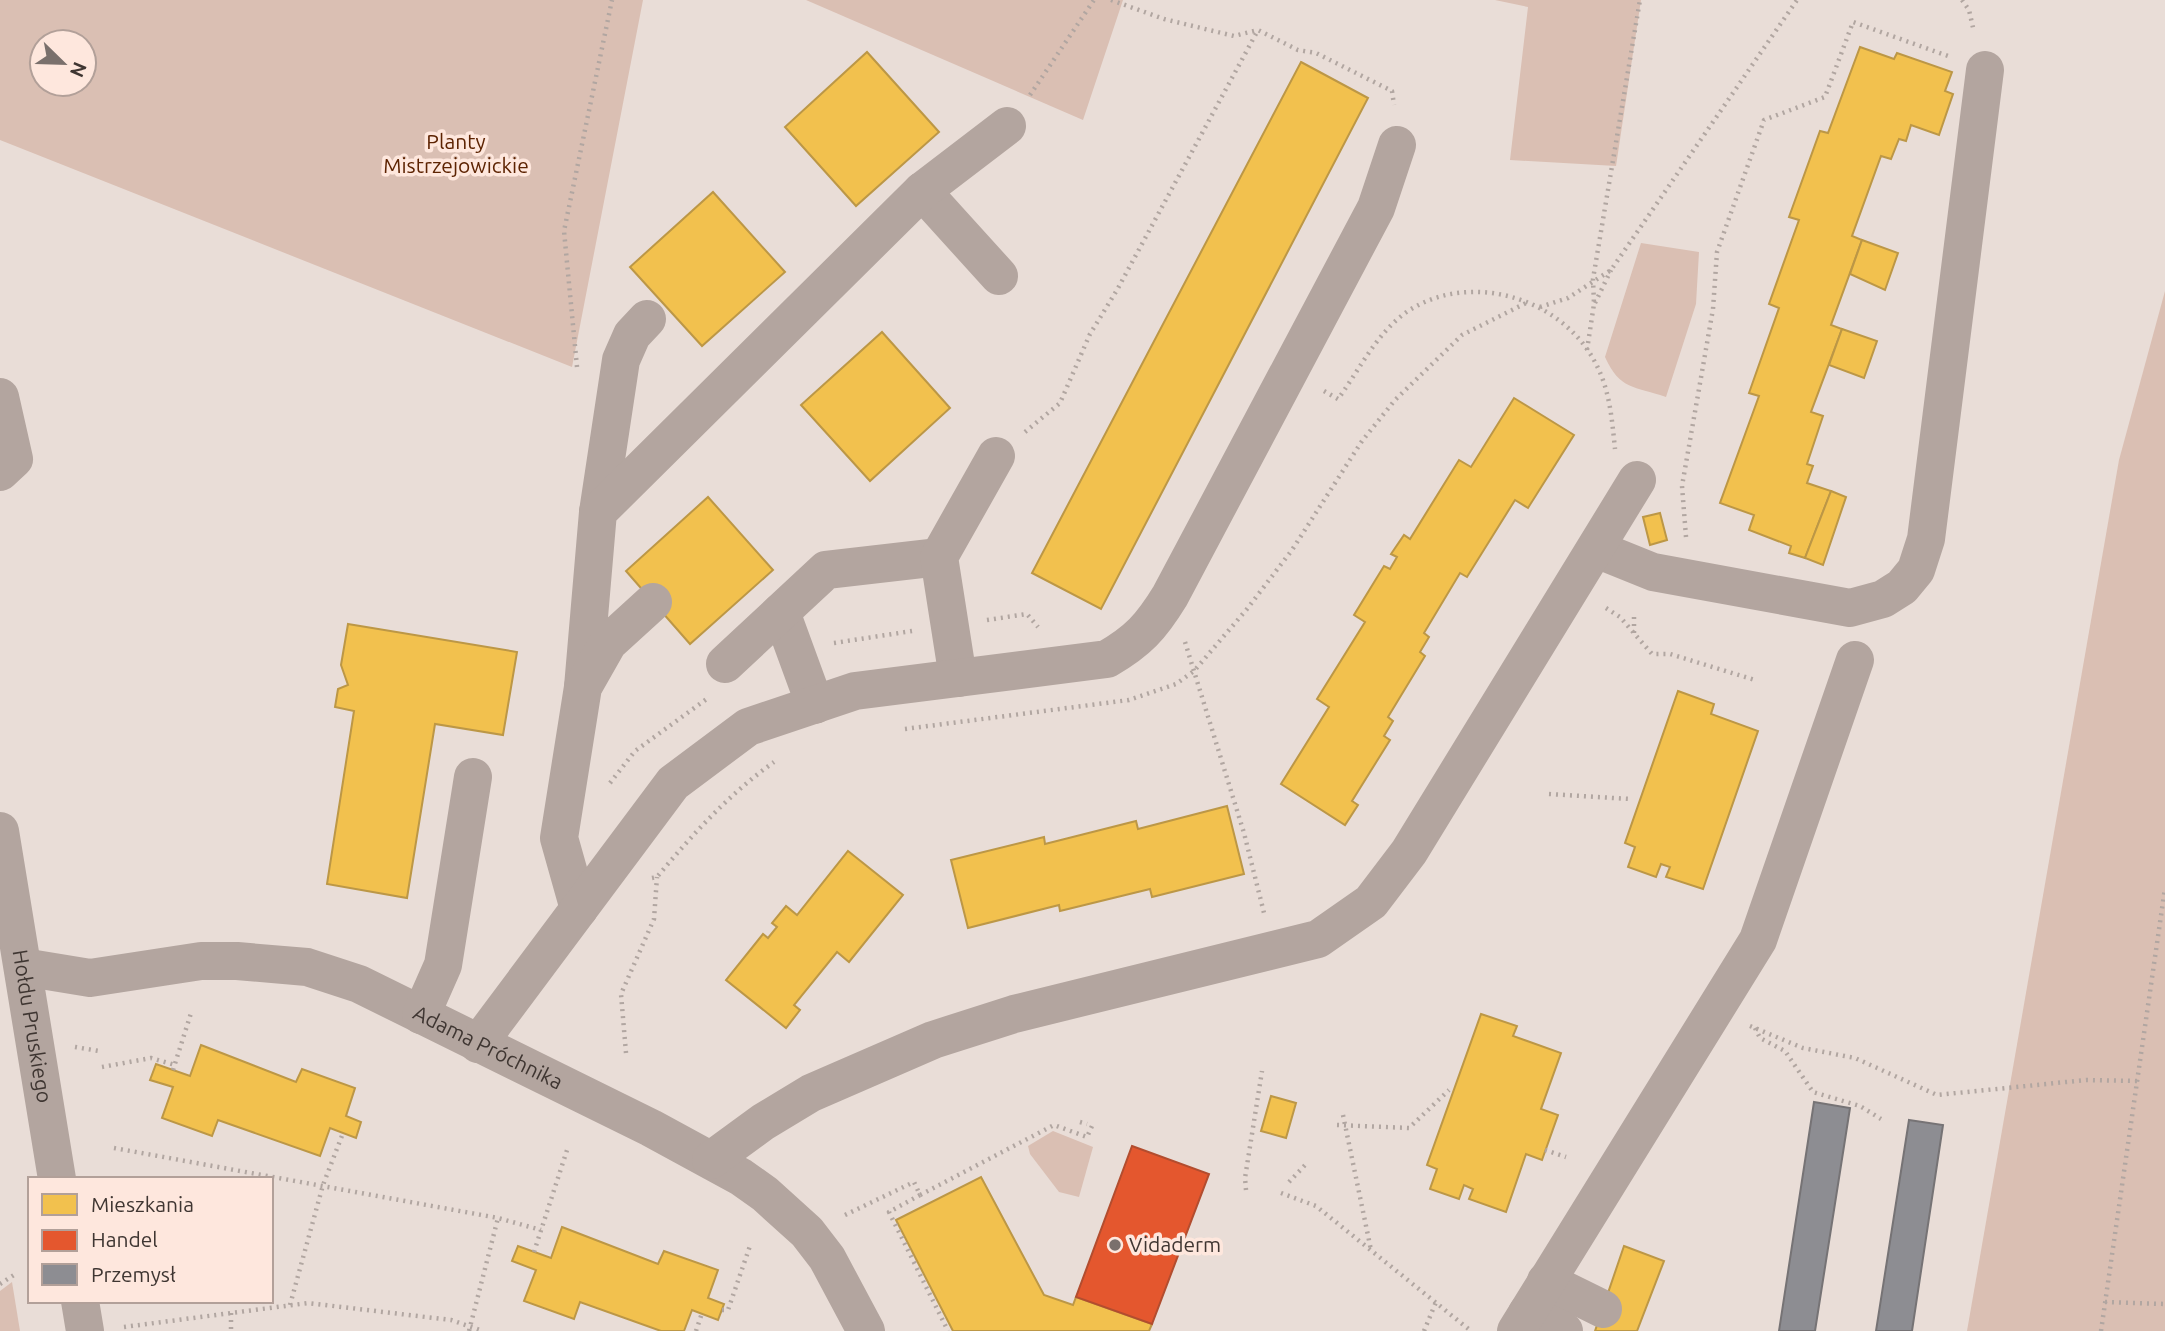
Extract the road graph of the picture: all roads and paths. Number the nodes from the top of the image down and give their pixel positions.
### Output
1 (612, 0) edge
2 (1094, 0) edge
3 (1111, 0) edge
4 (1640, 0) edge
5 (1797, 0) edge
6 (1258, 30) junction
7 (1944, 55) dead end
8 (1985, 70) dead end
9 (1007, 126) joint
10 (1397, 145) joint
11 (922, 191) junction
12 (1611, 270) junction
13 (999, 276) dead end
14 (1593, 279) junction
15 (1528, 302) junction
16 (1594, 304) junction
17 (1539, 307) junction
18 (647, 319) dead end
19 (1587, 350) junction
20 (579, 377) dead end
21 (1343, 392) dead end
22 (0, 397) edge
23 (996, 456) joint
24 (0, 472) edge
25 (1637, 480) joint
26 (598, 512) junction
27 (1596, 549) junction
28 (939, 557) junction
29 (1689, 579) junction
30 (653, 602) dead end
31 (781, 612) junction
32 (1620, 617) dead end
33 (1634, 617) dead end
34 (1634, 634) junction
35 (1189, 656) dead end
36 (1854, 660) dead end
37 (725, 664) dead end
38 (1194, 671) junction
39 (958, 678) junction
40 (1755, 680) dead end
41 (583, 687) junction
42 (815, 705) junction
43 (895, 727) dead end
44 (783, 757) dead end
45 (473, 777) dead end
46 (1549, 794) dead end
47 (1630, 799) dead end
48 (0, 831) edge
49 (611, 866) junction
50 (657, 877) junction
51 (2165, 888) edge
52 (579, 909) junction
53 (1266, 924) dead end
54 (23, 967) junction
55 (192, 1010) dead end
56 (1715, 1012) junction
57 (421, 1015) junction
58 (1755, 1028) junction
59 (478, 1044) junction
60 (626, 1053) dead end
61 (102, 1067) dead end
62 (1262, 1071) dead end
63 (2137, 1081) junction
64 (1449, 1090) dead end
65 (1343, 1115) dead end
66 (1881, 1119) dead end
67 (1080, 1122) dead end
68 (1337, 1125) dead end
69 (1344, 1125) junction
70 (343, 1133) dead end
71 (568, 1147) dead end
72 (114, 1148) dead end
73 (1545, 1150) dead end
74 (1566, 1157) dead end
75 (711, 1160) junction
76 (1308, 1162) dead end
77 (57, 1177) edge
78 (1289, 1182) dead end
79 (323, 1185) junction
80 (1246, 1190) dead end
81 (1281, 1193) dead end
82 (920, 1195) junction
83 (845, 1215) dead end
84 (498, 1218) junction
85 (541, 1230) junction
86 (751, 1243) dead end
87 (1371, 1250) junction
88 (534, 1252) dead end
89 (18, 1273) dead end
90 (0, 1284) edge
91 (1436, 1302) junction
92 (80, 1303) edge
93 (2105, 1303) junction
94 (2165, 1304) edge
95 (290, 1305) junction
96 (1530, 1308) edge
97 (1603, 1309) dead end
98 (722, 1310) dead end
99 (231, 1313) junction
100 (702, 1313) dead end
101 (127, 1327) dead end
102 (854, 1327) edge
103 (469, 1329) edge
104 (85, 1331) edge
105 (231, 1331) edge
106 (483, 1331) edge
107 (696, 1331) edge
108 (948, 1331) edge
109 (1424, 1331) edge
110 (1472, 1331) edge
111 (1564, 1331) edge
112 (2101, 1331) edge

1 - 20 path
2 - 9 path
3 - 6 path
4 - 14 path
5 - 12 path
6 - 10 path
6 - 23 path
7 - 29 path
8 - 29 street
9 - 11 street
10 - 39 street
11 - 13 street
11 - 26 street
12 - 14 path
12 - 16 path
14 - 16 path
14 - 17 path
15 - 17 path
15 - 21 path
15 - 38 path
16 - 19 path
17 - 19 path
18 - 26 street
19 - 25 path
22 - 24 street
23 - 28 street
25 - 27 street
26 - 41 street
27 - 29 street
27 - 75 street
28 - 31 street
28 - 39 street
30 - 41 street
31 - 37 street
31 - 42 street
32 - 34 path
33 - 34 path
34 - 40 path
35 - 38 path
36 - 56 street
38 - 43 path
38 - 53 path
39 - 42 street
41 - 52 street
42 - 49 street
44 - 50 path
45 - 57 street
46 - 47 path
48 - 54 street, Hołdu Pruskiego
49 - 50 path
49 - 52 street
50 - 60 path
51 - 63 path
52 - 59 street
54 - 57 street, Adama Próchnika
54 - 77 street, Hołdu Pruskiego
55 - 61 path
56 - 58 path
56 - 96 street
57 - 59 street, Adama Próchnika
58 - 63 path
58 - 66 path
59 - 75 street, Adama Próchnika
62 - 80 path
63 - 93 path
64 - 69 path
65 - 69 path
67 - 82 path
68 - 69 path
69 - 87 path
70 - 79 path
71 - 85 path
72 - 79 path
73 - 74 path
75 - 102 street, Adama Próchnika
76 - 78 path
79 - 84 path
79 - 95 path
81 - 87 path
82 - 83 path
82 - 108 path
84 - 85 path
84 - 103 path
85 - 88 path
86 - 98 path
87 - 91 path
89 - 90 path
91 - 109 path
91 - 110 path
92 - 104 street
93 - 94 path
93 - 112 path
95 - 99 path
95 - 103 path
96 - 97 street
96 - 111 street
99 - 101 path
99 - 105 path
100 - 107 path
103 - 106 path

